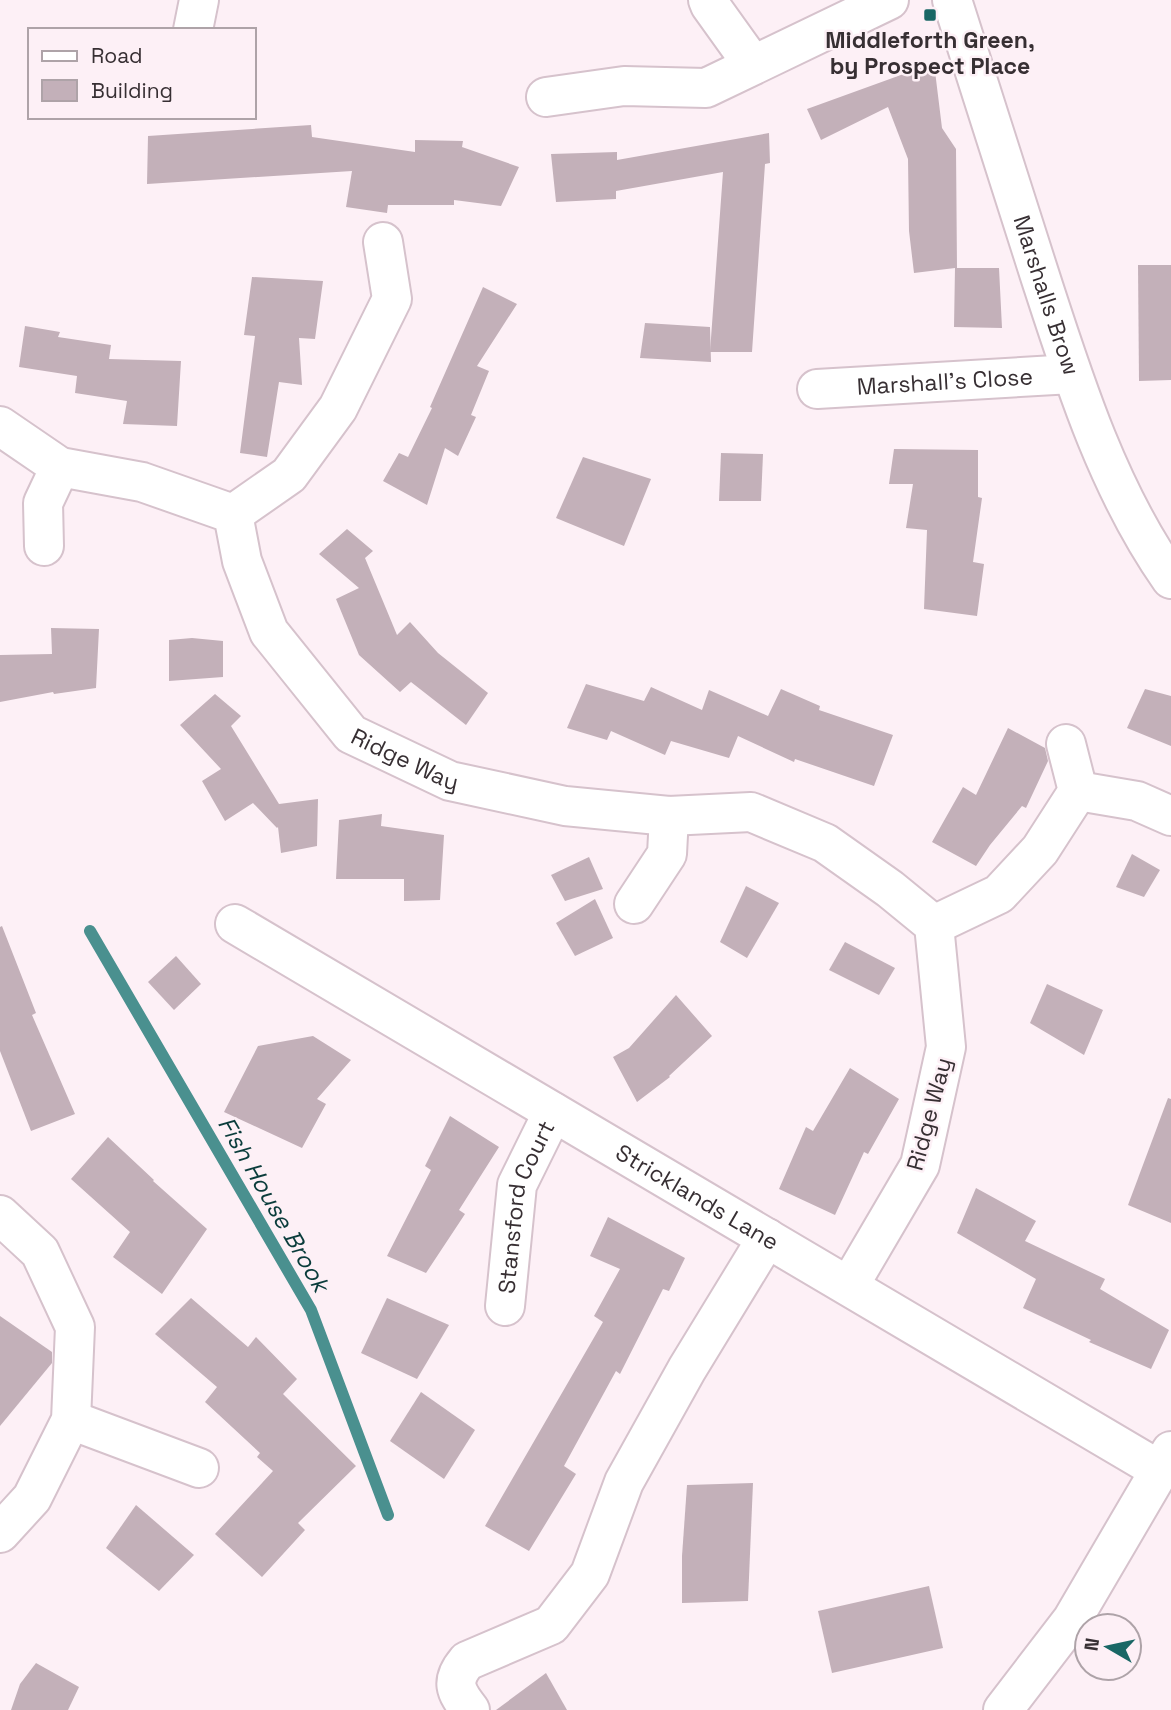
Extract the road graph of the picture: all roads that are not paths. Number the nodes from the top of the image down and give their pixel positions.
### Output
1 (199, 0) edge
2 (708, 0) edge
3 (890, 0) edge
4 (952, 0) edge
5 (193, 28) edge
6 (753, 65) junction
7 (546, 97) dead end
8 (383, 242) dead end
9 (1072, 374) junction
10 (817, 389) dead end
11 (0, 426) edge
12 (60, 467) junction
13 (233, 514) junction
14 (44, 546) dead end
15 (1171, 579) edge
16 (1066, 744) dead end
17 (1078, 792) junction
18 (669, 816) junction
19 (1171, 816) edge
20 (634, 904) dead end
21 (235, 924) dead end
22 (934, 925) junction
23 (553, 1112) junction
24 (0, 1215) edge
25 (767, 1238) junction
26 (849, 1286) junction
27 (505, 1306) dead end
28 (71, 1420) junction
29 (1166, 1461) edge
30 (198, 1468) dead end
31 (0, 1533) edge
32 (470, 1710) edge
33 (1003, 1710) edge

1 - 5 street
2 - 6 street
3 - 6 street
4 - 9 street, Marshalls Brow
6 - 7 street
8 - 13 street
9 - 10 street, Marshall's Close
9 - 15 street, Marshalls Brow
11 - 12 street
12 - 13 street
12 - 14 street
13 - 18 street, Ridge Way
16 - 17 street
17 - 19 street
17 - 22 street
18 - 20 street
18 - 22 street, Ridge Way
21 - 23 street, Stricklands Lane
22 - 26 street, Ridge Way
23 - 25 street, Stricklands Lane
23 - 27 street, Stansford Court
24 - 28 street
25 - 26 street, Stricklands Lane
25 - 32 street
26 - 29 street, Stricklands Lane
28 - 30 street
28 - 31 street
29 - 33 street

